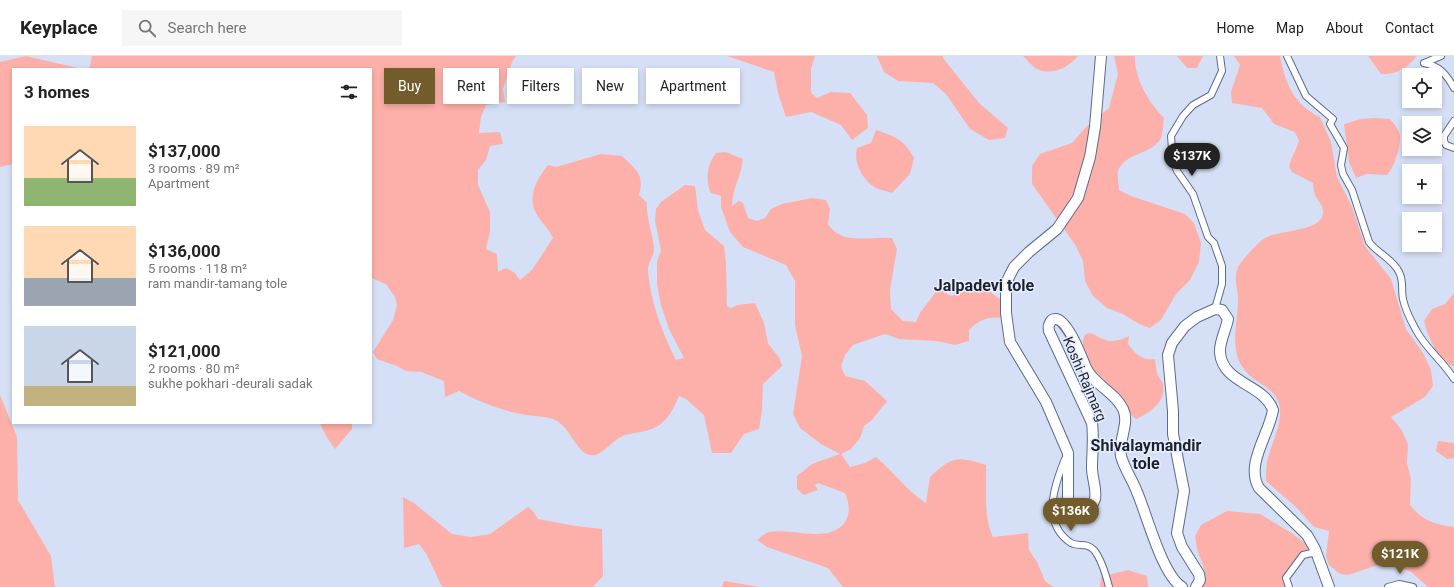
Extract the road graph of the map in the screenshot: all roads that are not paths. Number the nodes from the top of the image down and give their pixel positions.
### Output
1 (1101, 56) edge
2 (1220, 56) edge
3 (1287, 56) edge
4 (1441, 56) edge
5 (1454, 88) edge
6 (1454, 121) edge
7 (1454, 148) edge
8 (1215, 309) junction
9 (1454, 379) edge
10 (1068, 453) junction
11 (1316, 552) junction
12 (1109, 587) edge
13 (1182, 587) edge
14 (1196, 587) edge
15 (1289, 587) edge
16 (1329, 587) edge
17 (1388, 587) edge
18 (1413, 587) edge

1 - 10 main road, Koshi Rajmarg
2 - 8 street
3 - 9 street
4 - 5 street
6 - 7 street
8 - 11 main road
8 - 14 main road
10 - 12 street
10 - 13 main road, Koshi Rajmarg
11 - 15 street
11 - 16 main road
17 - 18 street

